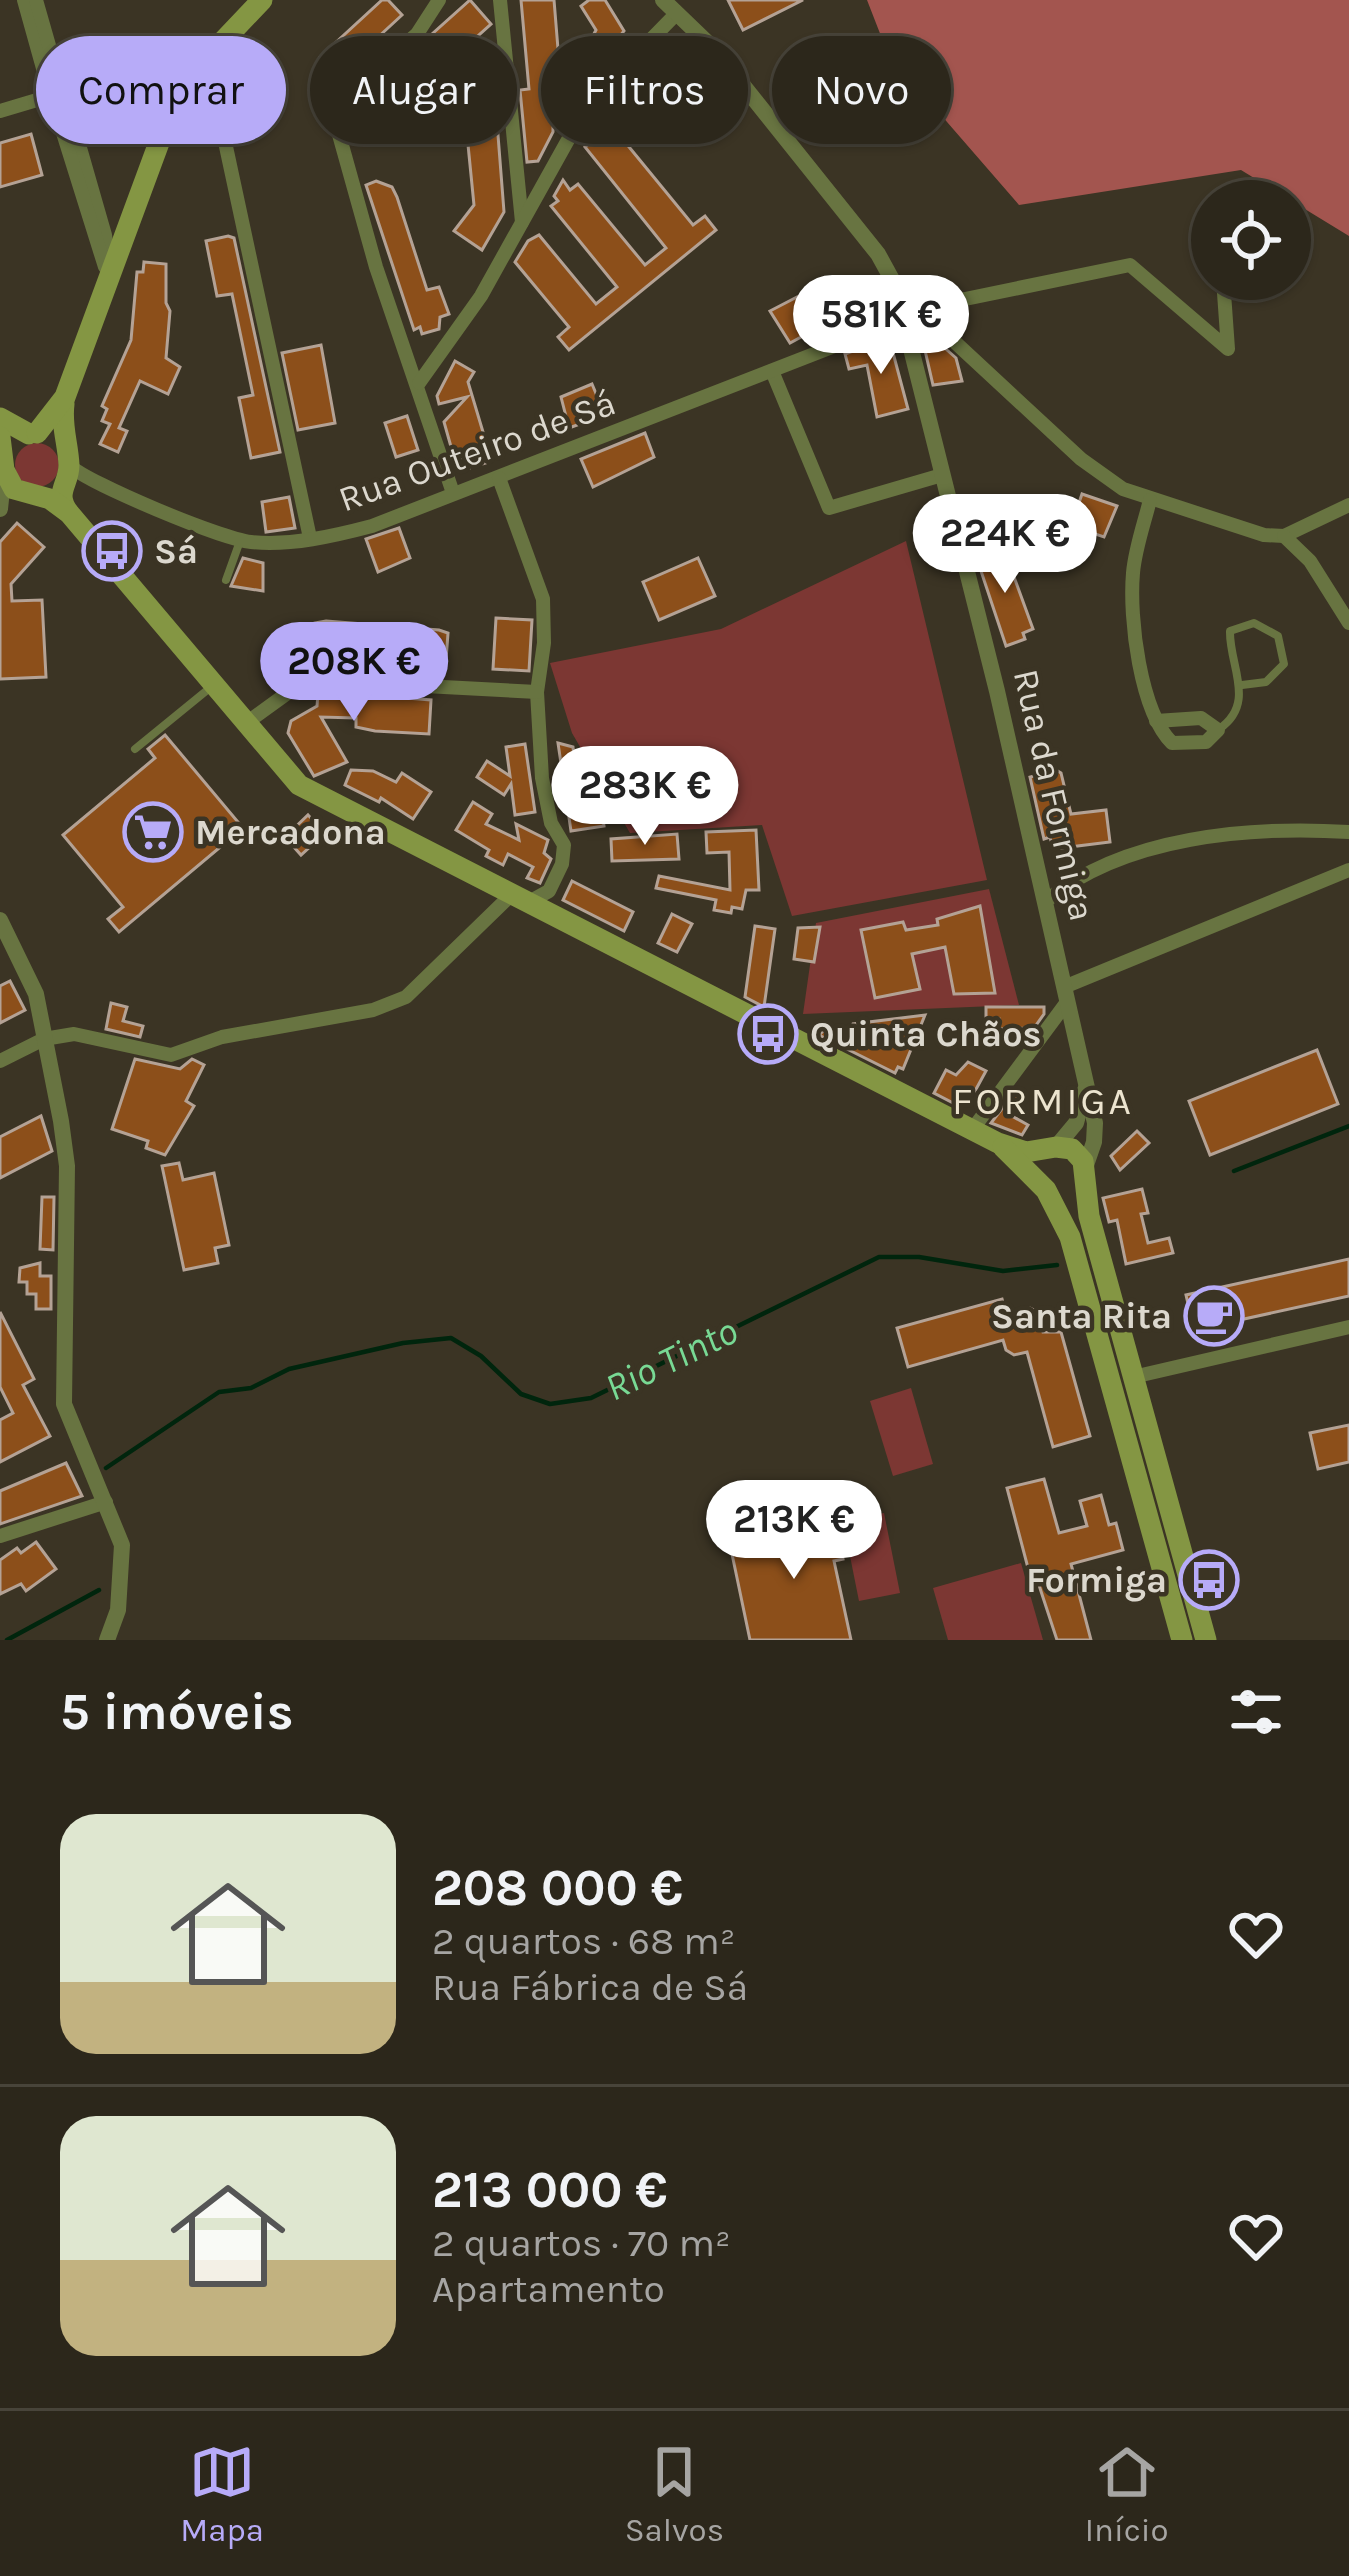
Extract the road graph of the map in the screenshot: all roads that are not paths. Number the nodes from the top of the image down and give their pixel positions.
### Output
1 (24, 0) edge
2 (36, 0) edge
3 (262, 0) edge
4 (439, 0) edge
5 (500, 0) edge
6 (663, 0) edge
7 (676, 14) junction
8 (46, 36) edge
9 (228, 36) edge
10 (36, 43) edge
11 (36, 100) edge
12 (0, 111) edge
13 (79, 144) edge
14 (159, 144) edge
15 (226, 144) edge
16 (522, 222) junction
17 (111, 276) junction
18 (1224, 300) edge
19 (903, 315) junction
20 (772, 370) junction
21 (419, 383) junction
22 (64, 398) junction
23 (0, 418) edge
24 (33, 434) junction
25 (0, 437) edge
26 (4, 465) junction
27 (942, 475) junction
28 (499, 478) junction
29 (55, 480) junction
30 (453, 493) junction
31 (1150, 500) junction
32 (1349, 505) edge
33 (0, 511) edge
34 (1284, 536) junction
35 (310, 538) junction
36 (240, 539) junction
37 (226, 580) dead end
38 (1349, 623) edge
39 (1241, 685) junction
40 (212, 686) junction
41 (537, 692) junction
42 (1156, 722) junction
43 (245, 724) junction
44 (1218, 730) junction
45 (135, 749) dead end
46 (1349, 832) edge
47 (1349, 870) edge
48 (1038, 872) junction
49 (1076, 876) junction
50 (520, 898) junction
51 (1046, 901) junction
52 (0, 920) edge
53 (1065, 994) junction
54 (44, 1039) junction
55 (0, 1061) edge
56 (1084, 1077) junction
57 (972, 1130) junction
58 (998, 1143) junction
59 (1053, 1148) junction
60 (1084, 1172) junction
61 (1044, 1187) junction
62 (1078, 1266) junction
63 (1113, 1304) junction
64 (1349, 1327) edge
65 (1096, 1333) junction
66 (1133, 1377) junction
67 (1124, 1432) junction
68 (106, 1502) junction
69 (0, 1536) edge
70 (107, 1640) edge
71 (1182, 1640) edge
72 (1206, 1640) edge

1 - 10 street
2 - 8 street
3 - 9 main road
4 - 21 street
5 - 16 street
6 - 7 street, Rua da Formiga
7 - 16 street
7 - 19 street, Rua da Formiga
11 - 12 street
13 - 17 street
14 - 17 main road
15 - 35 street
16 - 21 street
17 - 22 main road
18 - 19 street, Rua Outeiro de Sá
19 - 20 street, Rua Outeiro de Sá
19 - 27 street, Rua da Formiga
19 - 31 street
20 - 27 street
20 - 28 street, Rua Outeiro de Sá
21 - 30 street
22 - 24 main road
22 - 29 main road
23 - 24 main road
24 - 26 main road
24 - 29 main road
25 - 26 main road
26 - 29 main road
26 - 33 street
27 - 48 street, Rua da Formiga
28 - 30 street, Rua Outeiro de Sá
28 - 41 street
29 - 33 street
29 - 36 street, Rua Outeiro de Sá
29 - 40 main road
30 - 35 street, Rua Outeiro de Sá
31 - 34 street
31 - 42 street
32 - 34 street
34 - 38 street
35 - 36 street, Rua Outeiro de Sá
36 - 37 lane
39 - 39 lane
39 - 44 lane
40 - 43 main road
40 - 45 lane
41 - 43 street
41 - 50 street
42 - 44 street
42 - 44 street
43 - 50 main road
46 - 49 street
47 - 53 street
48 - 49 street
48 - 51 street, Rua da Formiga
49 - 51 street
50 - 54 street
50 - 57 main road
51 - 53 street, Rua da Formiga
52 - 54 street
53 - 56 street, Rua da Formiga
53 - 57 street
54 - 55 street
54 - 68 street
56 - 59 street, Rua da Formiga
56 - 60 street, Rua da Formiga
57 - 58 main road
58 - 59 main road
58 - 61 main road
59 - 60 main road
59 - 61 main road
60 - 61 main road
60 - 63 main road
61 - 62 main road
62 - 63 lane
62 - 65 main road
63 - 66 main road
64 - 66 street
65 - 66 street
65 - 67 main road
66 - 67 street
66 - 72 main road
67 - 71 main road
68 - 69 street
68 - 70 street

